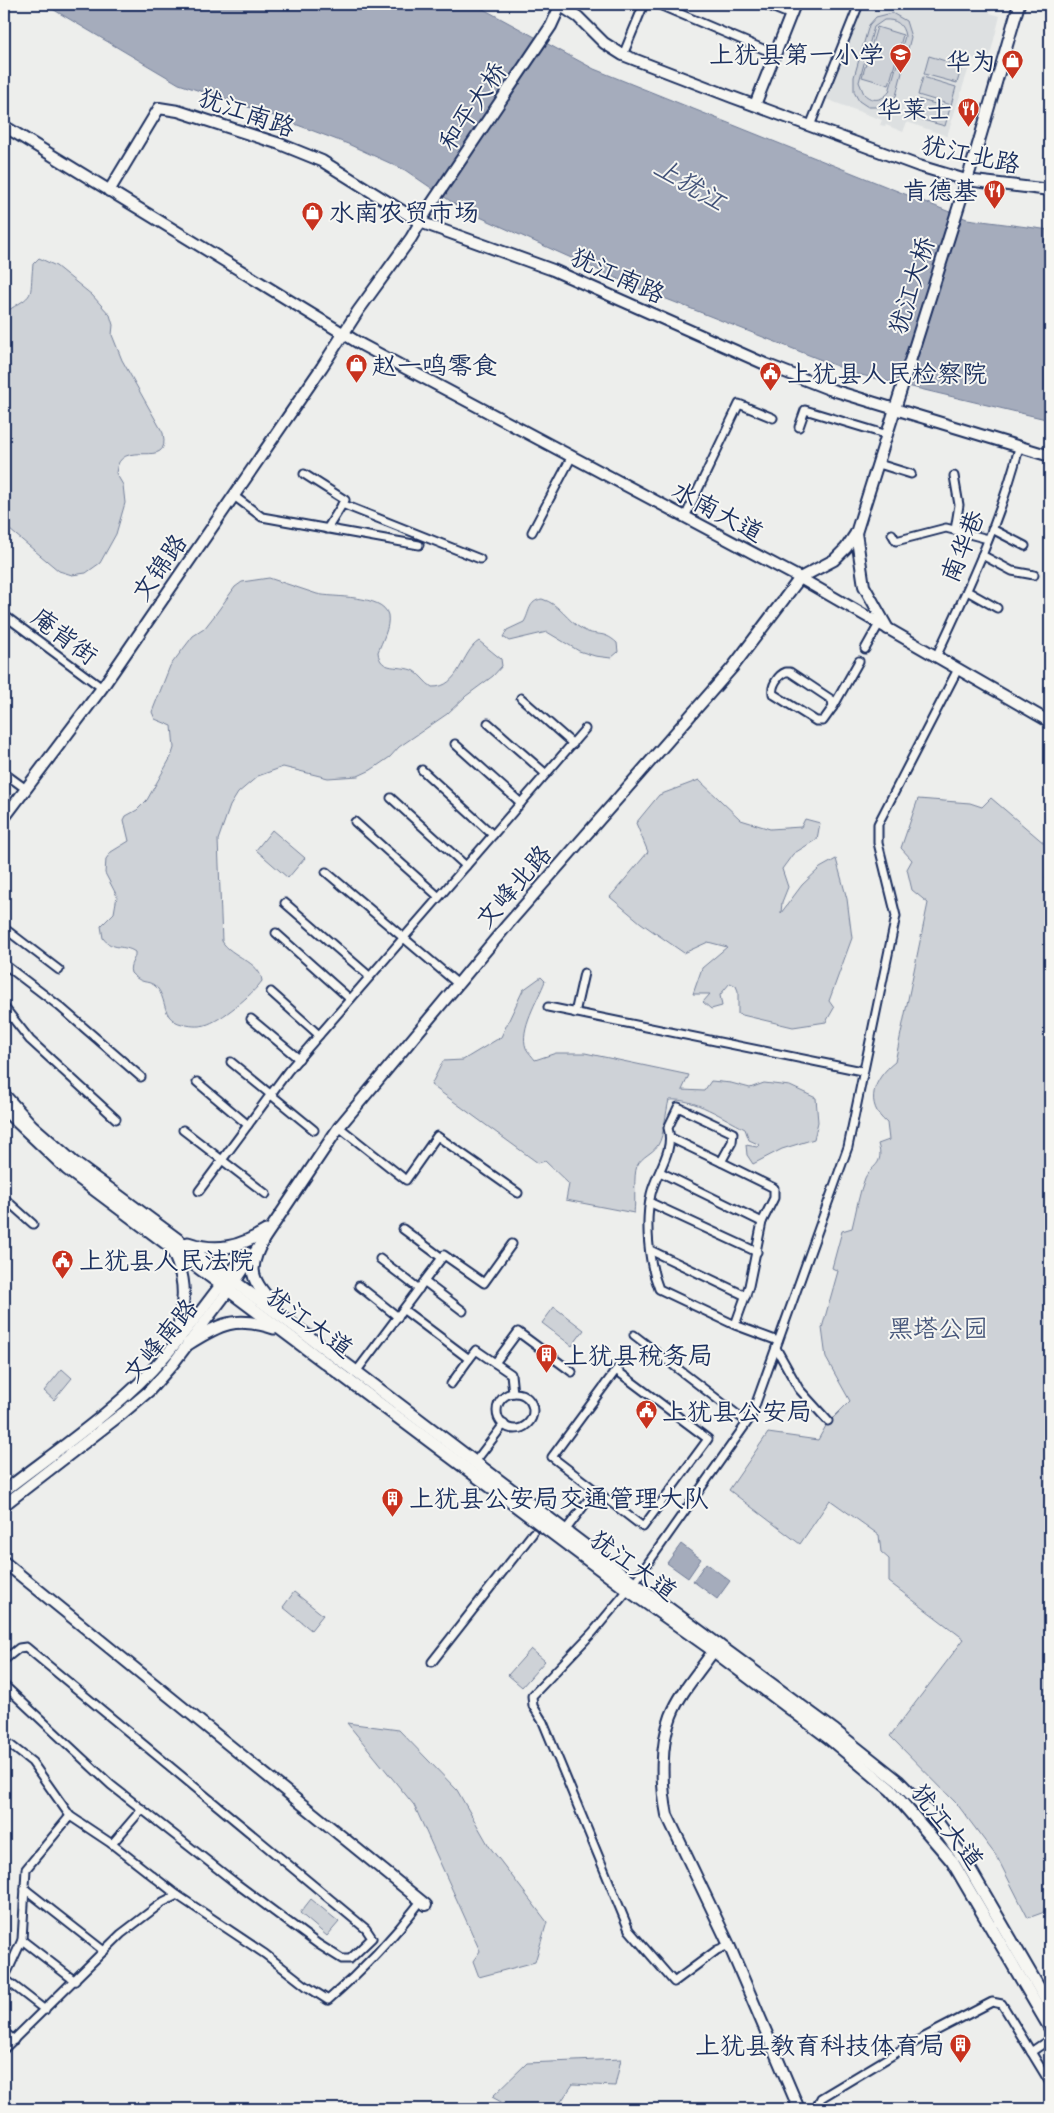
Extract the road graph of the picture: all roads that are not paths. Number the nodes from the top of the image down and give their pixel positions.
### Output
1 (560, 4) edge
2 (644, 4) edge
3 (657, 4) edge
4 (764, 4) edge
5 (795, 4) edge
6 (859, 4) edge
7 (1019, 4) edge
8 (791, 15) junction
9 (775, 54) junction
10 (623, 55) junction
11 (755, 105) junction
12 (4, 126) edge
13 (810, 126) junction
14 (966, 180) junction
15 (109, 190) junction
16 (1050, 190) edge
17 (420, 222) junction
18 (343, 334) junction
19 (896, 410) junction
20 (773, 418) dead end
21 (800, 427) dead end
22 (888, 435) junction
23 (1018, 448) junction
24 (1049, 457) edge
25 (571, 458) junction
26 (879, 464) junction
27 (304, 474) dead end
28 (910, 474) dead end
29 (954, 476) dead end
30 (234, 496) junction
31 (342, 504) junction
32 (685, 517) junction
33 (327, 529) junction
34 (992, 529) junction
35 (955, 530) junction
36 (532, 532) dead end
37 (856, 533) junction
38 (892, 534) dead end
39 (988, 539) junction
40 (419, 545) dead end
41 (1025, 546) dead end
42 (982, 555) junction
43 (480, 559) dead end
44 (1034, 575) dead end
45 (800, 578) junction
46 (967, 591) junction
47 (997, 608) dead end
48 (4, 615) edge
49 (879, 624) junction
50 (888, 630) junction
51 (865, 650) dead end
52 (936, 657) junction
53 (858, 661) dead end
54 (958, 669) junction
55 (102, 688) junction
56 (521, 698) dead end
57 (832, 707) junction
58 (1050, 722) edge
59 (488, 723) dead end
60 (586, 729) dead end
61 (455, 744) dead end
62 (573, 744) junction
63 (422, 770) dead end
64 (4, 773) edge
65 (546, 774) junction
66 (26, 790) junction
67 (391, 798) dead end
68 (520, 803) junction
69 (4, 818) edge
70 (355, 822) dead end
71 (493, 835) junction
72 (466, 866) junction
73 (326, 872) dead end
74 (439, 896) junction
75 (285, 903) dead end
76 (4, 928) edge
77 (276, 933) dead end
78 (402, 938) junction
79 (4, 964) edge
80 (59, 970) dead end
81 (584, 973) dead end
82 (369, 976) junction
83 (458, 984) junction
84 (271, 992) dead end
85 (350, 999) junction
86 (4, 1007) edge
87 (548, 1007) dead end
88 (575, 1013) junction
89 (252, 1019) dead end
90 (320, 1035) junction
91 (299, 1059) junction
92 (231, 1062) dead end
93 (862, 1071) junction
94 (141, 1077) dead end
95 (197, 1082) dead end
96 (4, 1095) edge
97 (270, 1096) junction
98 (4, 1109) edge
99 (4, 1119) edge
100 (116, 1119) dead end
101 (248, 1125) junction
102 (339, 1127) junction
103 (183, 1130) dead end
104 (314, 1130) dead end
105 (27, 1132) junction
106 (671, 1138) junction
107 (222, 1160) junction
108 (721, 1162) junction
109 (660, 1172) junction
110 (199, 1191) dead end
111 (518, 1193) dead end
112 (266, 1194) dead end
113 (4, 1198) edge
114 (651, 1203) junction
115 (762, 1222) junction
116 (32, 1224) dead end
117 (403, 1228) dead end
118 (267, 1231) junction
119 (174, 1243) junction
120 (512, 1244) dead end
121 (650, 1250) junction
122 (757, 1252) junction
123 (442, 1258) junction
124 (380, 1259) dead end
125 (424, 1282) junction
126 (227, 1283) junction
127 (359, 1286) dead end
128 (419, 1289) junction
129 (746, 1296) junction
130 (404, 1310) junction
131 (463, 1311) dead end
132 (398, 1317) junction
133 (735, 1325) junction
134 (288, 1328) junction
135 (634, 1335) dead end
136 (175, 1343) junction
137 (188, 1344) junction
138 (777, 1344) junction
139 (468, 1359) junction
140 (495, 1363) junction
141 (356, 1372) junction
142 (572, 1372) dead end
143 (452, 1384) dead end
144 (513, 1393) junction
145 (828, 1421) dead end
146 (747, 1422) junction
147 (504, 1424) junction
148 (475, 1462) junction
149 (4, 1491) edge
150 (595, 1491) junction
151 (4, 1505) edge
152 (565, 1532) junction
153 (533, 1534) dead end
154 (4, 1562) edge
155 (631, 1587) junction
156 (716, 1647) junction
157 (4, 1660) edge
158 (432, 1662) dead end
159 (4, 1685) edge
160 (4, 1740) edge
161 (142, 1809) junction
162 (70, 1816) junction
163 (112, 1844) junction
164 (25, 1889) junction
165 (177, 1896) junction
166 (424, 1903) joint
167 (22, 1940) junction
168 (729, 1944) junction
169 (104, 1951) junction
170 (5, 1979) edge
171 (75, 1981) junction
172 (1050, 2007) edge
173 (45, 2010) junction
174 (1050, 2028) edge
175 (4, 2032) edge
176 (1050, 2039) edge
177 (14, 2040) junction
178 (4, 2049) edge
179 (1031, 2052) junction
180 (1050, 2084) edge
181 (798, 2109) edge
182 (818, 2109) edge

1 - 10 street, 犹江北路
1 - 17 street, 和平大桥
2 - 10 street
3 - 9 street
4 - 8 street
5 - 8 street
6 - 13 street
7 - 14 street, 犹江大桥
8 - 9 street
9 - 11 street
10 - 11 street, 犹江北路
11 - 13 street, 犹江北路
12 - 15 street, 水南大道
13 - 14 street, 犹江北路
14 - 16 street, 犹江北路
14 - 19 street, 犹江大桥
15 - 17 street, 犹江南路
15 - 18 street, 水南大道
17 - 18 street, 文锦路
17 - 19 street, 犹江南路
18 - 25 street, 水南大道
18 - 30 street, 文锦路
19 - 22 street, 犹江大桥
19 - 23 street, 犹江南路
20 - 32 street
21 - 22 street
22 - 26 street, 犹江大桥
23 - 24 street, 犹江南路
23 - 34 street, 南华巷
25 - 32 street, 水南大道
25 - 36 street
26 - 28 street
26 - 37 street, 犹江大桥
27 - 31 street
29 - 35 street
30 - 33 street
30 - 55 street, 文锦路
31 - 33 street
31 - 43 street
32 - 45 street, 水南大道
33 - 40 street
34 - 39 street, 南华巷
34 - 41 street
35 - 38 street
35 - 39 street
37 - 45 street
37 - 50 street
39 - 42 street, 南华巷
42 - 44 street
42 - 46 street, 南华巷
45 - 49 street, 水南大道
45 - 83 street, 文峰北路
46 - 47 street
46 - 52 street, 南华巷
48 - 55 street, 庵背街
49 - 50 street, 水南大道
49 - 51 street
50 - 52 street, 水南大道
52 - 54 street, 水南大道
53 - 57 street
54 - 58 street, 水南大道
54 - 93 street
55 - 66 street, 文锦路
56 - 62 street
57 - 57 street
59 - 65 street
60 - 62 street
61 - 68 street
62 - 65 street
63 - 71 street
64 - 66 street
65 - 68 street
66 - 69 street, 文锦路
67 - 72 street
68 - 71 street
70 - 74 street
71 - 72 street
72 - 74 street
73 - 78 street
74 - 78 street
75 - 82 street
76 - 80 street
77 - 85 street
78 - 82 street
78 - 83 street
79 - 94 street
81 - 88 street
82 - 85 street
83 - 102 street, 文峰北路
84 - 90 street
85 - 90 street
86 - 100 street
87 - 88 street
88 - 93 street
89 - 91 street
90 - 91 street
91 - 97 street
92 - 97 street
93 - 138 street
95 - 101 street
96 - 119 main road, 犹江大道
97 - 101 street
97 - 104 street
98 - 105 main road, 犹江大道
99 - 105 main road
101 - 107 street
102 - 111 street
102 - 118 street, 文峰北路
103 - 107 street
105 - 119 main road, 犹江大道
106 - 108 street
106 - 108 street
106 - 109 street
107 - 110 street
107 - 112 street
108 - 115 street
109 - 114 street
109 - 115 street
113 - 116 street
114 - 121 street
114 - 122 street
115 - 122 street
117 - 123 street
118 - 119 main road
118 - 126 street, 文峰南路
118 - 134 main road
119 - 126 main road, 犹江大道
119 - 136 main road
120 - 123 street
121 - 129 street
121 - 133 street
122 - 129 street
123 - 125 street
124 - 128 street
125 - 128 street
125 - 131 street
126 - 134 main road, 犹江大道
126 - 136 street, 文峰南路
126 - 137 street, 文峰南路
127 - 132 street
128 - 130 street
129 - 133 street
130 - 132 street
130 - 139 street
132 - 141 street
133 - 138 street
134 - 137 main road
134 - 141 main road, 犹江大道
134 - 155 main road, 犹江大道
135 - 146 street
136 - 149 street, 文峰南路
137 - 151 street, 文峰南路
138 - 145 street
138 - 146 street
139 - 140 street
139 - 143 street
140 - 142 street
140 - 144 street
141 - 148 main road, 犹江大道
144 - 147 street
144 - 147 street
146 - 155 street
147 - 148 street
148 - 152 main road, 犹江大道
150 - 150 street
150 - 152 street
152 - 155 main road, 犹江大道
153 - 158 street
154 - 166 street
155 - 156 main road, 犹江大道
155 - 168 street
156 - 168 street
156 - 172 main road, 犹江大道
156 - 174 main road, 犹江大道
157 - 161 street
159 - 161 street
160 - 162 street
161 - 163 street
162 - 163 street
162 - 164 street
163 - 165 street
164 - 167 street
164 - 169 street
165 - 166 street
165 - 169 street
167 - 170 street
167 - 171 street
168 - 181 street
169 - 171 street
170 - 173 street
171 - 173 street
173 - 177 street
175 - 177 street
176 - 179 street
177 - 178 street
179 - 180 street
179 - 182 street

